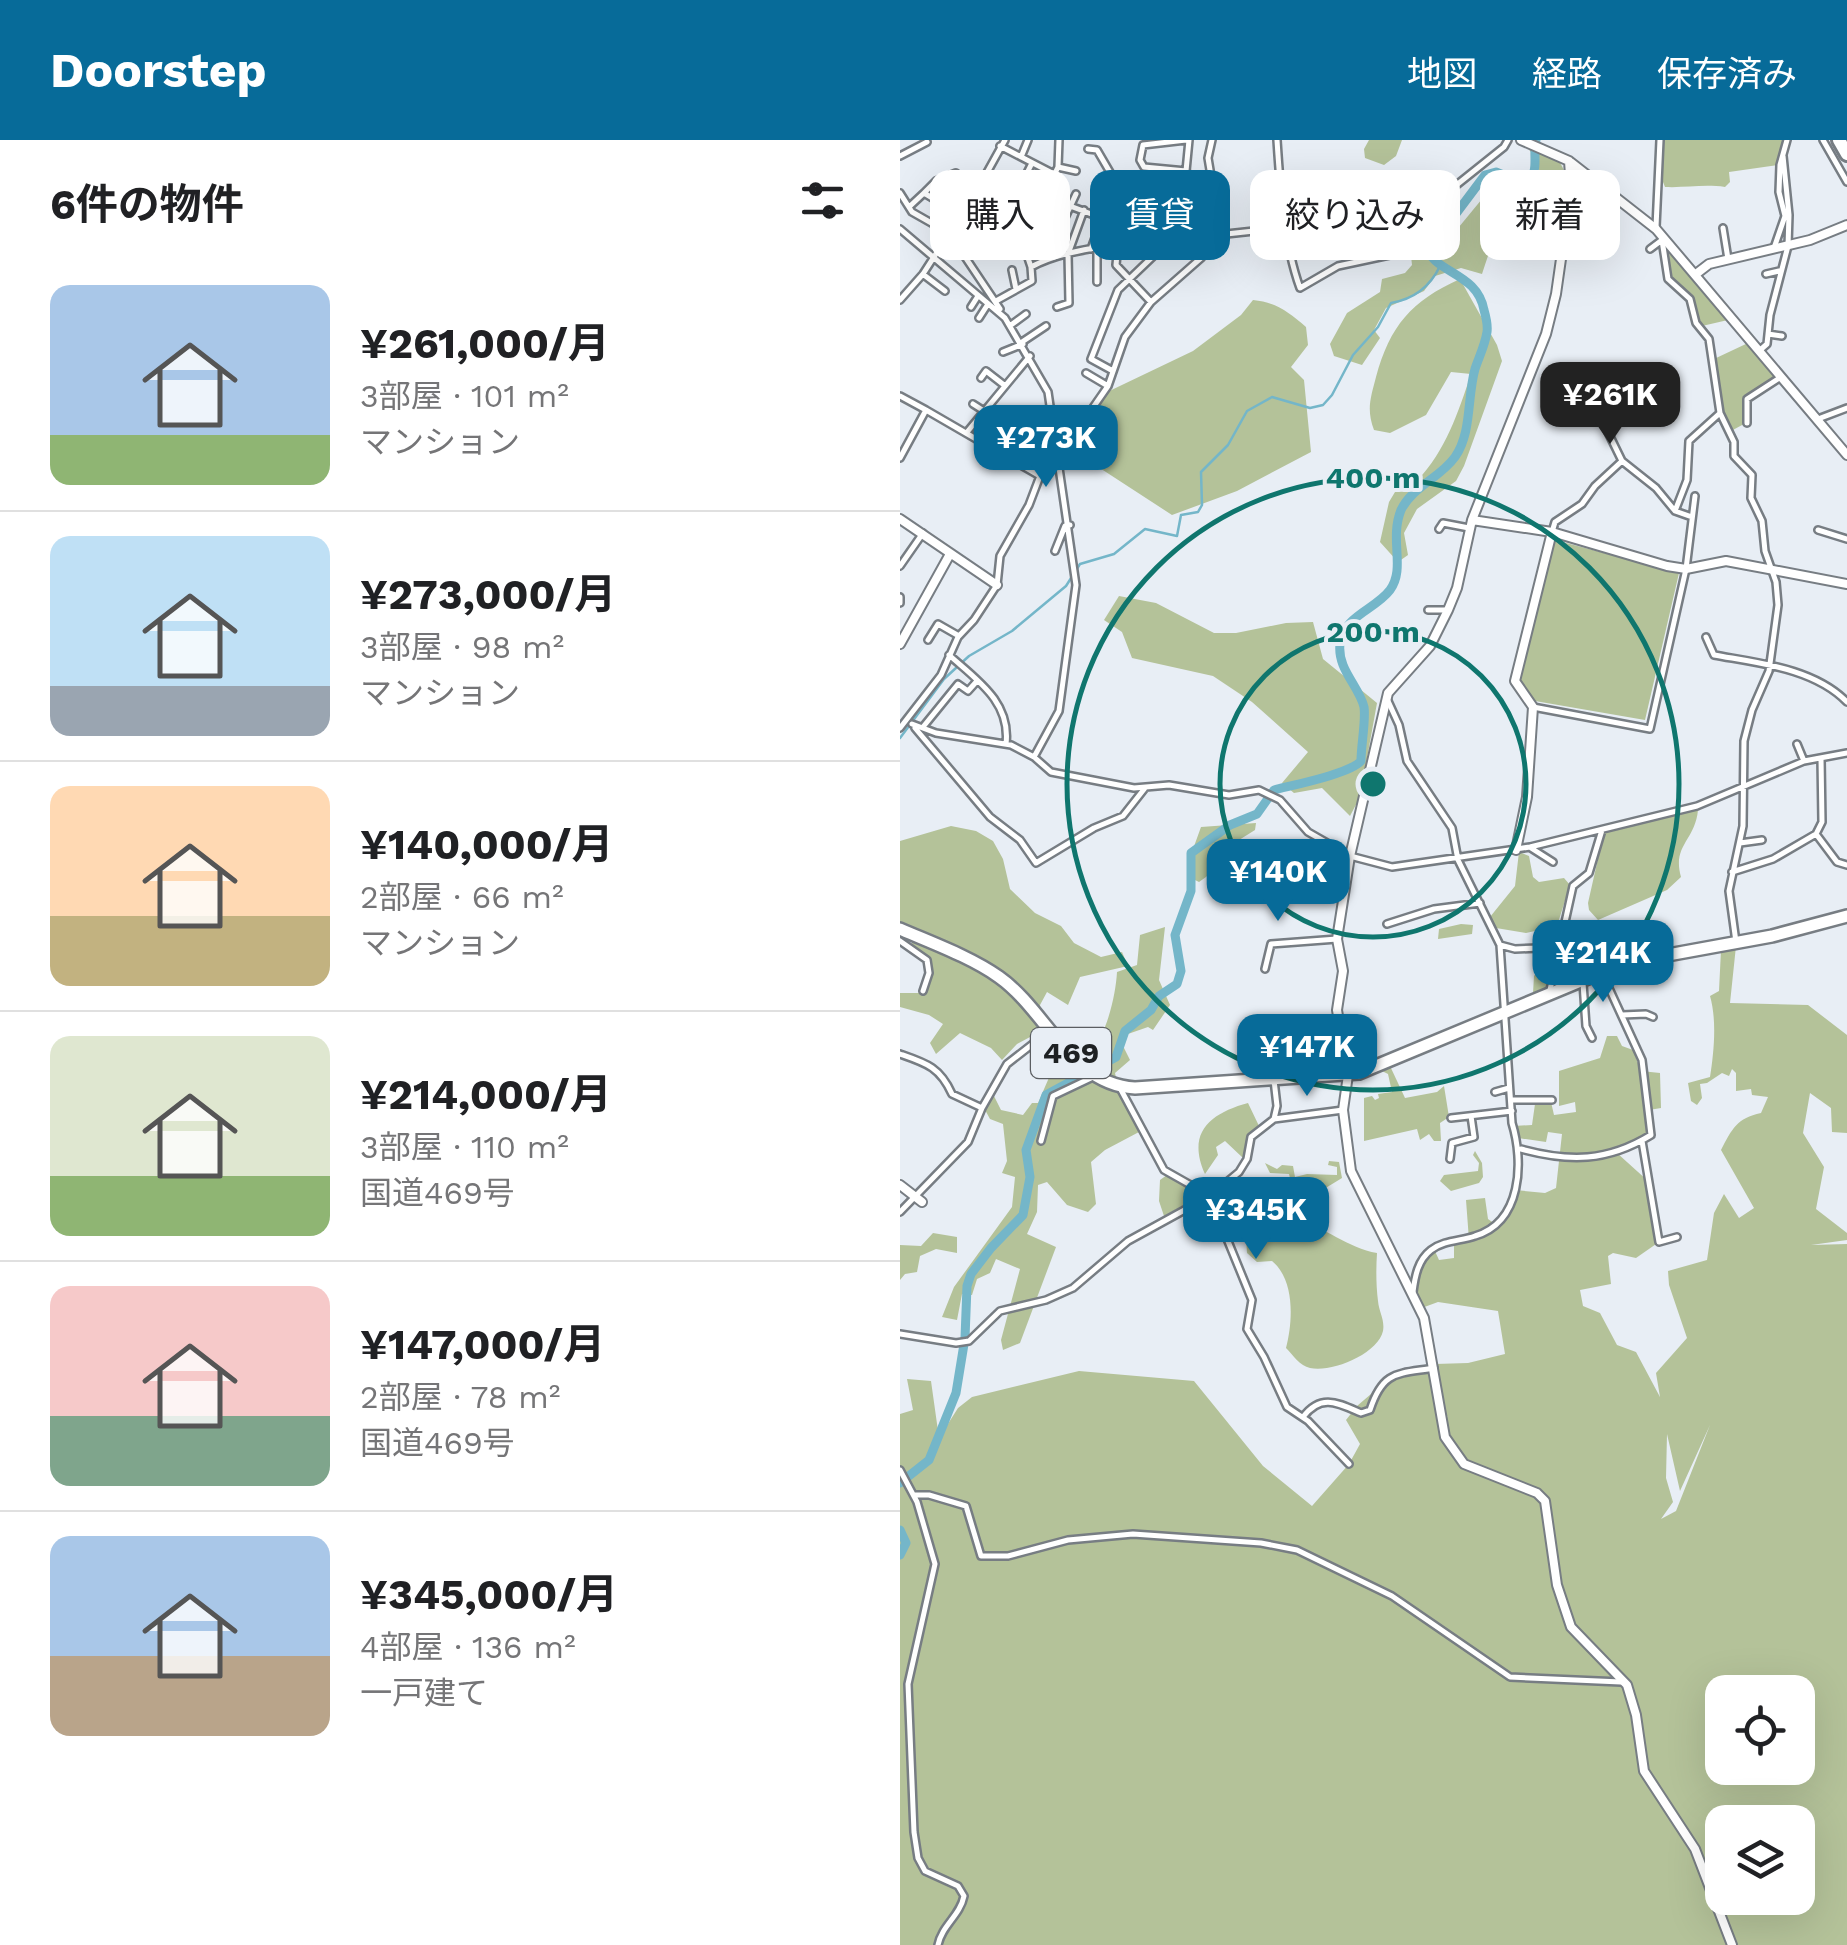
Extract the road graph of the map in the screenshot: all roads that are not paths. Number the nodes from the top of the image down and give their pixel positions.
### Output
1 (1028, 140) edge
2 (1059, 140) edge
3 (1188, 140) edge
4 (1212, 140) edge
5 (1278, 140) edge
6 (1508, 140) edge
7 (1660, 140) edge
8 (1786, 140) edge
9 (1823, 140) edge
10 (1839, 140) edge
11 (928, 142) edge
12 (1524, 142) edge
13 (1002, 143) edge
14 (1088, 148) dead end
15 (1847, 154) edge
16 (900, 156) edge
17 (1783, 156) junction
18 (1020, 157) junction
19 (1569, 161) junction
20 (1032, 163) junction
21 (989, 170) edge
22 (1028, 170) edge
23 (1056, 170) joint
24 (1109, 170) edge
25 (1163, 170) edge
26 (1188, 170) edge
27 (1210, 170) edge
28 (1279, 170) edge
29 (1581, 170) edge
30 (1070, 171) edge
31 (1076, 172) dead end
32 (1460, 181) edge
33 (1847, 182) edge
34 (930, 187) edge
35 (900, 193) edge
36 (924, 193) junction
37 (1076, 194) dead end
38 (930, 198) edge
39 (1620, 201) edge
40 (1070, 206) joint
41 (908, 208) junction
42 (1084, 210) junction
43 (1090, 213) edge
44 (930, 221) edge
45 (1847, 225) edge
46 (1723, 228) dead end
47 (900, 229) edge
48 (1660, 235) junction
49 (1788, 246) junction
50 (1070, 248) edge
51 (1650, 248) dead end
52 (1774, 248) junction
53 (930, 255) edge
54 (930, 260) edge
55 (936, 260) edge
56 (966, 260) edge
57 (1029, 260) edge
58 (1051, 260) edge
59 (1068, 260) edge
60 (1095, 260) edge
61 (1116, 260) edge
62 (1147, 260) edge
63 (1199, 260) edge
64 (1292, 260) edge
65 (1368, 260) edge
66 (1728, 260) junction
67 (1031, 267) junction
68 (1012, 270) dead end
69 (1780, 271) junction
70 (923, 274) junction
71 (1696, 274) junction
72 (1766, 274) dead end
73 (1127, 279) junction
74 (1097, 282) dead end
75 (1016, 290) junction
76 (945, 291) dead end
77 (978, 296) junction
78 (900, 300) edge
79 (992, 302) junction
80 (1151, 302) junction
81 (971, 307) dead end
82 (1056, 307) dead end
83 (1026, 314) dead end
84 (1004, 316) junction
85 (980, 318) dead end
86 (1011, 325) junction
87 (1046, 326) dead end
88 (997, 327) dead end
89 (1768, 334) junction
90 (1782, 336) dead end
91 (1022, 343) junction
92 (1759, 351) junction
93 (1003, 352) dead end
94 (1030, 356) junction
95 (1113, 371) junction
96 (1086, 373) dead end
97 (1781, 377) junction
98 (981, 378) dead end
99 (1004, 385) junction
100 (1108, 386) junction
101 (914, 390) dead end
102 (900, 396) edge
103 (908, 400) junction
104 (973, 404) dead end
105 (1847, 408) edge
106 (926, 410) junction
107 (984, 411) junction
108 (1720, 414) junction
109 (1028, 416) dead end
110 (1818, 418) junction
111 (1053, 421) junction
112 (1603, 422) dead end
113 (1746, 423) dead end
114 (968, 432) junction
115 (1022, 438) dead end
116 (1001, 453) junction
117 (1847, 455) edge
118 (900, 458) edge
119 (1058, 458) junction
120 (1622, 460) junction
121 (1040, 476) junction
122 (1694, 496) dead end
123 (1674, 511) junction
124 (1692, 517) junction
125 (900, 518) edge
126 (1470, 524) junction
127 (1070, 525) junction
128 (1439, 529) dead end
129 (1818, 530) dead end
130 (1552, 532) junction
131 (922, 533) junction
132 (1847, 540) edge
133 (1055, 552) dead end
134 (950, 554) junction
135 (900, 566) edge
136 (1772, 568) junction
137 (1686, 569) junction
138 (1847, 584) edge
139 (997, 586) junction
140 (1428, 610) dead end
141 (1448, 610) junction
142 (959, 636) junction
143 (1706, 637) dead end
144 (928, 640) dead end
145 (900, 644) edge
146 (949, 655) junction
147 (1770, 665) junction
148 (977, 680) junction
149 (1386, 698) junction
150 (1847, 702) edge
151 (1533, 708) junction
152 (900, 714) edge
153 (910, 722) junction
154 (900, 728) edge
155 (922, 728) junction
156 (1006, 744) junction
157 (1797, 744) dead end
158 (1847, 753) edge
159 (1034, 757) junction
160 (1821, 758) junction
161 (1804, 761) junction
162 (1144, 788) junction
163 (1744, 788) junction
164 (1602, 830) junction
165 (1816, 834) junction
166 (1762, 840) dead end
167 (1740, 844) junction
168 (1530, 847) junction
169 (1516, 850) junction
170 (1350, 856) junction
171 (1458, 860) junction
172 (1553, 862) dead end
173 (1847, 865) edge
174 (1732, 872) junction
175 (1480, 903) junction
176 (1847, 916) edge
177 (1387, 924) dead end
178 (900, 934) edge
179 (1337, 940) junction
180 (1736, 943) junction
181 (1500, 945) junction
182 (1555, 962) junction
183 (1265, 969) dead end
184 (1600, 971) junction
185 (1583, 978) junction
186 (924, 991) dead end
187 (1550, 993) junction
188 (1505, 1014) junction
189 (1622, 1015) junction
190 (1653, 1017) dead end
191 (1051, 1030) junction
192 (1592, 1038) dead end
193 (900, 1054) edge
194 (1094, 1076) junction
195 (1348, 1076) junction
196 (1274, 1080) junction
197 (1119, 1087) junction
198 (1509, 1088) junction
199 (1495, 1092) dead end
200 (1512, 1100) junction
201 (1552, 1100) dead end
202 (982, 1108) junction
203 (1343, 1110) junction
204 (1512, 1111) junction
205 (1471, 1116) junction
206 (1452, 1118) dead end
207 (1274, 1119) junction
208 (1040, 1141) dead end
209 (1642, 1141) junction
210 (1520, 1149) junction
211 (1450, 1159) dead end
212 (900, 1185) edge
213 (912, 1196) junction
214 (1210, 1196) junction
215 (922, 1202) dead end
216 (900, 1212) edge
217 (1221, 1222) junction
218 (1202, 1231) dead end
219 (1677, 1237) dead end
220 (1412, 1296) junction
221 (900, 1334) edge
222 (1434, 1368) junction
223 (1302, 1417) junction
224 (1349, 1464) dead end
225 (900, 1470) edge
226 (914, 1494) junction
227 (1626, 1682) junction
228 (938, 1945) edge
229 (1732, 1945) edge

1 - 18 street
2 - 23 street
3 - 25 street
3 - 26 street
4 - 27 street
5 - 28 street
6 - 32 street
7 - 48 street
8 - 17 street
9 - 33 street
10 - 15 highway
11 - 16 street
12 - 19 street
13 - 18 street
13 - 21 street
14 - 24 street
17 - 49 street
17 - 52 street
18 - 20 street
19 - 29 street
19 - 126 street
20 - 22 street
20 - 23 street
30 - 31 street
34 - 36 street
35 - 41 street
36 - 38 street
36 - 41 street
37 - 40 street
39 - 48 street
40 - 42 street
41 - 44 street
42 - 43 street
42 - 50 street
45 - 49 street
46 - 66 street
47 - 53 street
48 - 51 street
48 - 71 street
48 - 108 street
49 - 52 street
49 - 69 street
52 - 66 street
54 - 70 street
55 - 77 street
56 - 79 street
57 - 67 street
58 - 67 street
59 - 82 street
60 - 74 street
61 - 73 street
62 - 73 street
63 - 80 street
64 - 65 street
66 - 71 street
67 - 75 street
68 - 75 street
69 - 72 street
69 - 89 street
70 - 76 street
70 - 78 street
71 - 92 street
73 - 80 street
73 - 95 street
75 - 79 street
77 - 79 street
77 - 81 street
79 - 84 street
79 - 85 street
80 - 95 street
83 - 86 street
84 - 86 street
84 - 88 street
86 - 91 street
87 - 91 street
89 - 90 street
89 - 92 street
91 - 93 street
91 - 94 street
92 - 97 street
94 - 99 street
94 - 111 street
95 - 100 street
96 - 100 street
97 - 110 street
97 - 113 street
98 - 99 street
99 - 107 street
100 - 119 street
101 - 103 street
102 - 103 street
103 - 106 street
104 - 107 street
105 - 110 street
106 - 114 street
106 - 118 street
107 - 114 street
108 - 123 street
108 - 136 street
109 - 111 street
110 - 117 street
111 - 119 street
112 - 120 street
114 - 116 street
115 - 116 street
116 - 121 street
119 - 121 street
119 - 127 street
120 - 123 street
120 - 130 street
121 - 139 street
122 - 124 street
123 - 124 street
124 - 137 street
125 - 131 street
126 - 128 street
126 - 130 street
126 - 141 street
127 - 133 street
127 - 159 street
129 - 132 street
130 - 137 street
130 - 151 street
131 - 134 street
131 - 135 street
134 - 139 street
134 - 145 street
136 - 137 street
136 - 138 street
136 - 147 street
137 - 151 street
139 - 142 street
140 - 141 street
141 - 149 street
142 - 144 street
142 - 146 street
143 - 147 street
146 - 148 street
146 - 153 street
147 - 150 street
147 - 163 street
148 - 155 street
148 - 156 street
149 - 170 street
149 - 171 street
151 - 169 street
152 - 153 street
153 - 154 street
153 - 155 street
153 - 162 street
155 - 156 street
156 - 159 street
157 - 161 street
158 - 160 street
159 - 162 street
160 - 161 street
160 - 165 street
161 - 163 street
162 - 170 street
163 - 164 street
163 - 167 street
164 - 168 street
164 - 182 street
165 - 173 street
165 - 174 street
166 - 167 street
167 - 174 street
168 - 169 street
168 - 172 street
169 - 171 street
170 - 171 street
170 - 179 street
171 - 175 street
174 - 180 street
175 - 177 street
175 - 181 street
176 - 180 highway, 469
178 - 186 street
178 - 191 highway, 469
179 - 183 street
179 - 195 street
180 - 184 highway, 469
181 - 182 street
181 - 188 street
182 - 187 street
184 - 185 highway, 469
184 - 189 street
185 - 187 highway, 469
185 - 192 street
187 - 188 highway, 469
188 - 195 highway, 469
188 - 198 street
189 - 190 street
189 - 209 street
191 - 194 highway, 469
191 - 202 street
193 - 202 street
194 - 197 highway, 469
194 - 208 street
195 - 196 highway, 469
195 - 203 street
196 - 197 highway, 469
196 - 207 street
197 - 214 street
198 - 199 street
198 - 200 street
200 - 201 street
200 - 204 street
202 - 213 street
203 - 207 street
203 - 220 street
204 - 205 street
204 - 210 street
205 - 206 street
205 - 211 street
207 - 214 street
209 - 210 street
209 - 219 street
210 - 220 street
212 - 213 street
213 - 215 street
213 - 216 street
214 - 217 street
214 - 221 street
217 - 218 street
217 - 223 street
220 - 222 street
222 - 223 street
222 - 227 street
223 - 224 street
225 - 226 street
226 - 227 street
226 - 228 street
227 - 229 street

